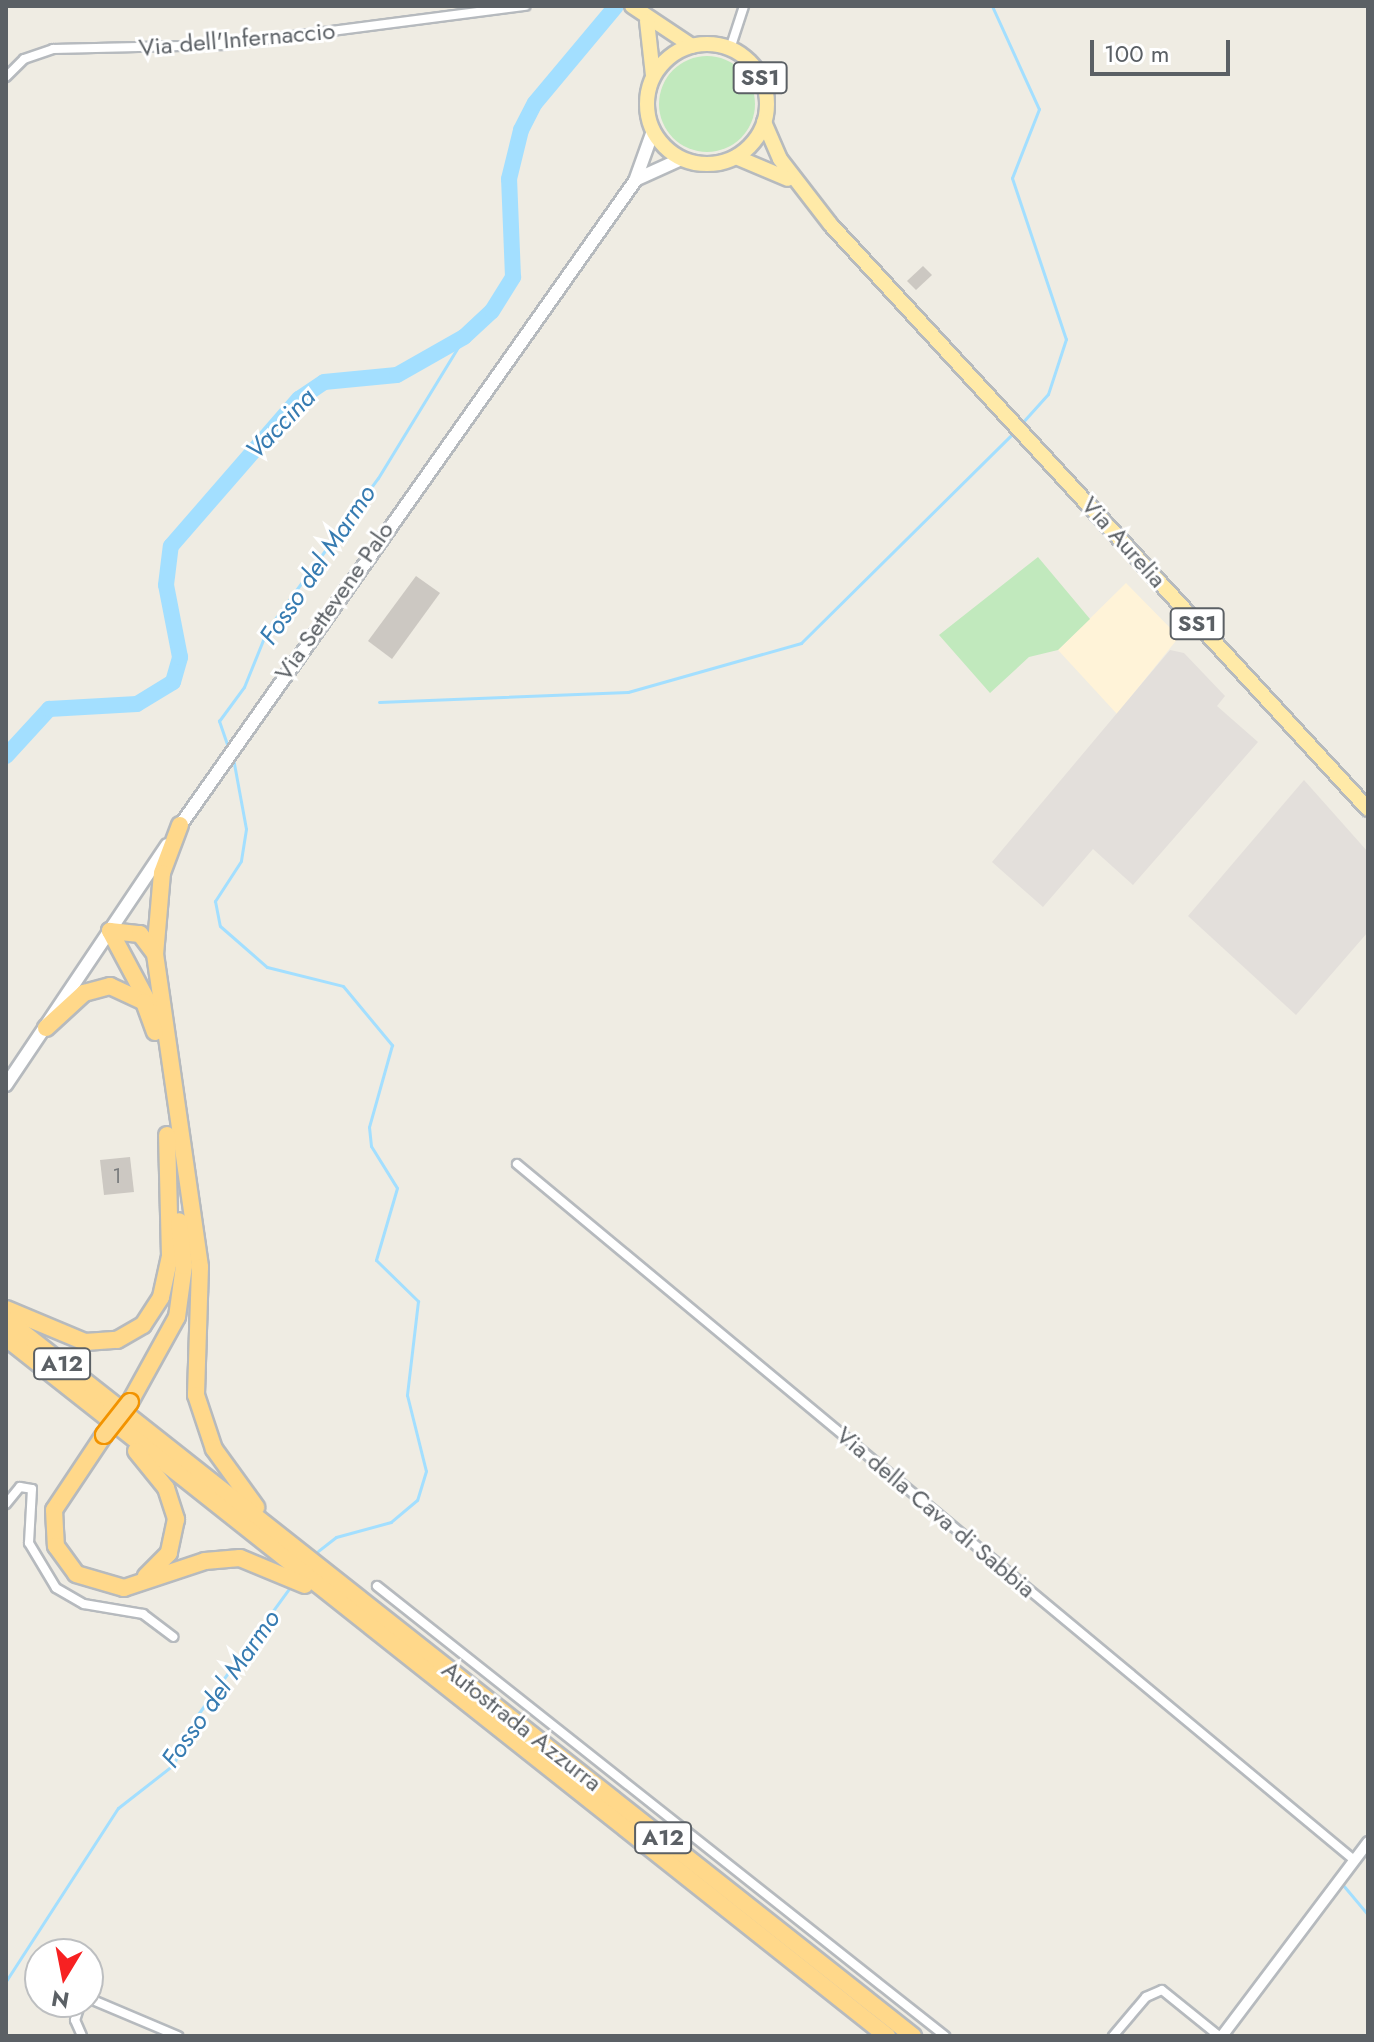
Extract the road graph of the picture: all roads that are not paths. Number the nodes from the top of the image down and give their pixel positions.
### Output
1 (525, 6) edge
2 (632, 6) edge
3 (744, 6) edge
4 (647, 21) junction
5 (692, 46) junction
6 (730, 49) junction
7 (6, 77) edge
8 (653, 77) junction
9 (764, 122) junction
10 (653, 131) junction
11 (736, 157) junction
12 (681, 159) junction
13 (635, 181) junction
14 (801, 189) junction
15 (1368, 809) edge
16 (180, 825) junction
17 (110, 931) junction
18 (155, 954) junction
19 (152, 1015) junction
20 (46, 1028) junction
21 (6, 1085) edge
22 (517, 1164) dead end
23 (173, 1192) junction
24 (189, 1210) junction
25 (6, 1309) edge
26 (6, 1319) edge
27 (6, 1338) edge
28 (6, 1345) edge
29 (117, 1423) junction
30 (6, 1504) edge
31 (306, 1566) junction
32 (377, 1586) dead end
33 (173, 1637) dead end
34 (408, 1645) junction
35 (1368, 1842) edge
36 (1354, 1860) junction
37 (104, 2005) edge
38 (178, 2036) edge
39 (887, 2036) edge
40 (913, 2036) edge
41 (945, 2036) edge
42 (1113, 2036) edge
43 (1220, 2036) edge

1 - 7 street, Via dell'Infernaccio
2 - 4 main road, SS1
3 - 6 street
4 - 5 main road, SS1
4 - 8 main road
5 - 6 main road, SS1
5 - 8 main road
6 - 9 main road, SS1
8 - 10 main road
9 - 11 main road, SS1
9 - 14 main road, Via Aurelia / SS1
10 - 12 main road
10 - 13 main road, Via Settevene Palo
11 - 12 main road, SS1
11 - 14 main road, Via Aurelia / SS1
12 - 13 main road, Via Settevene Palo
13 - 16 main road, Via Settevene Palo
14 - 15 main road, Via Aurelia / SS1
16 - 17 main road, Via Settevene Palo
16 - 18 highway
17 - 18 highway
17 - 19 highway
17 - 20 main road, Via Settevene Palo
18 - 24 highway
19 - 20 highway
19 - 23 highway
20 - 21 main road, Via Settevene Palo
22 - 36 street, Via della Cava di Sabbia
23 - 25 highway
23 - 29 highway
24 - 29 highway
24 - 31 highway
26 - 29 highway, A12
27 - 29 highway, A12
28 - 29 highway
29 - 29 highway
29 - 31 highway, A12
29 - 31 highway
30 - 33 street
31 - 34 highway
31 - 34 highway
32 - 41 street
34 - 39 highway, Autostrada Azzurra / A12
34 - 40 highway, Autostrada Azzurra / A12
35 - 36 street
36 - 43 street
37 - 38 street
42 - 43 street

